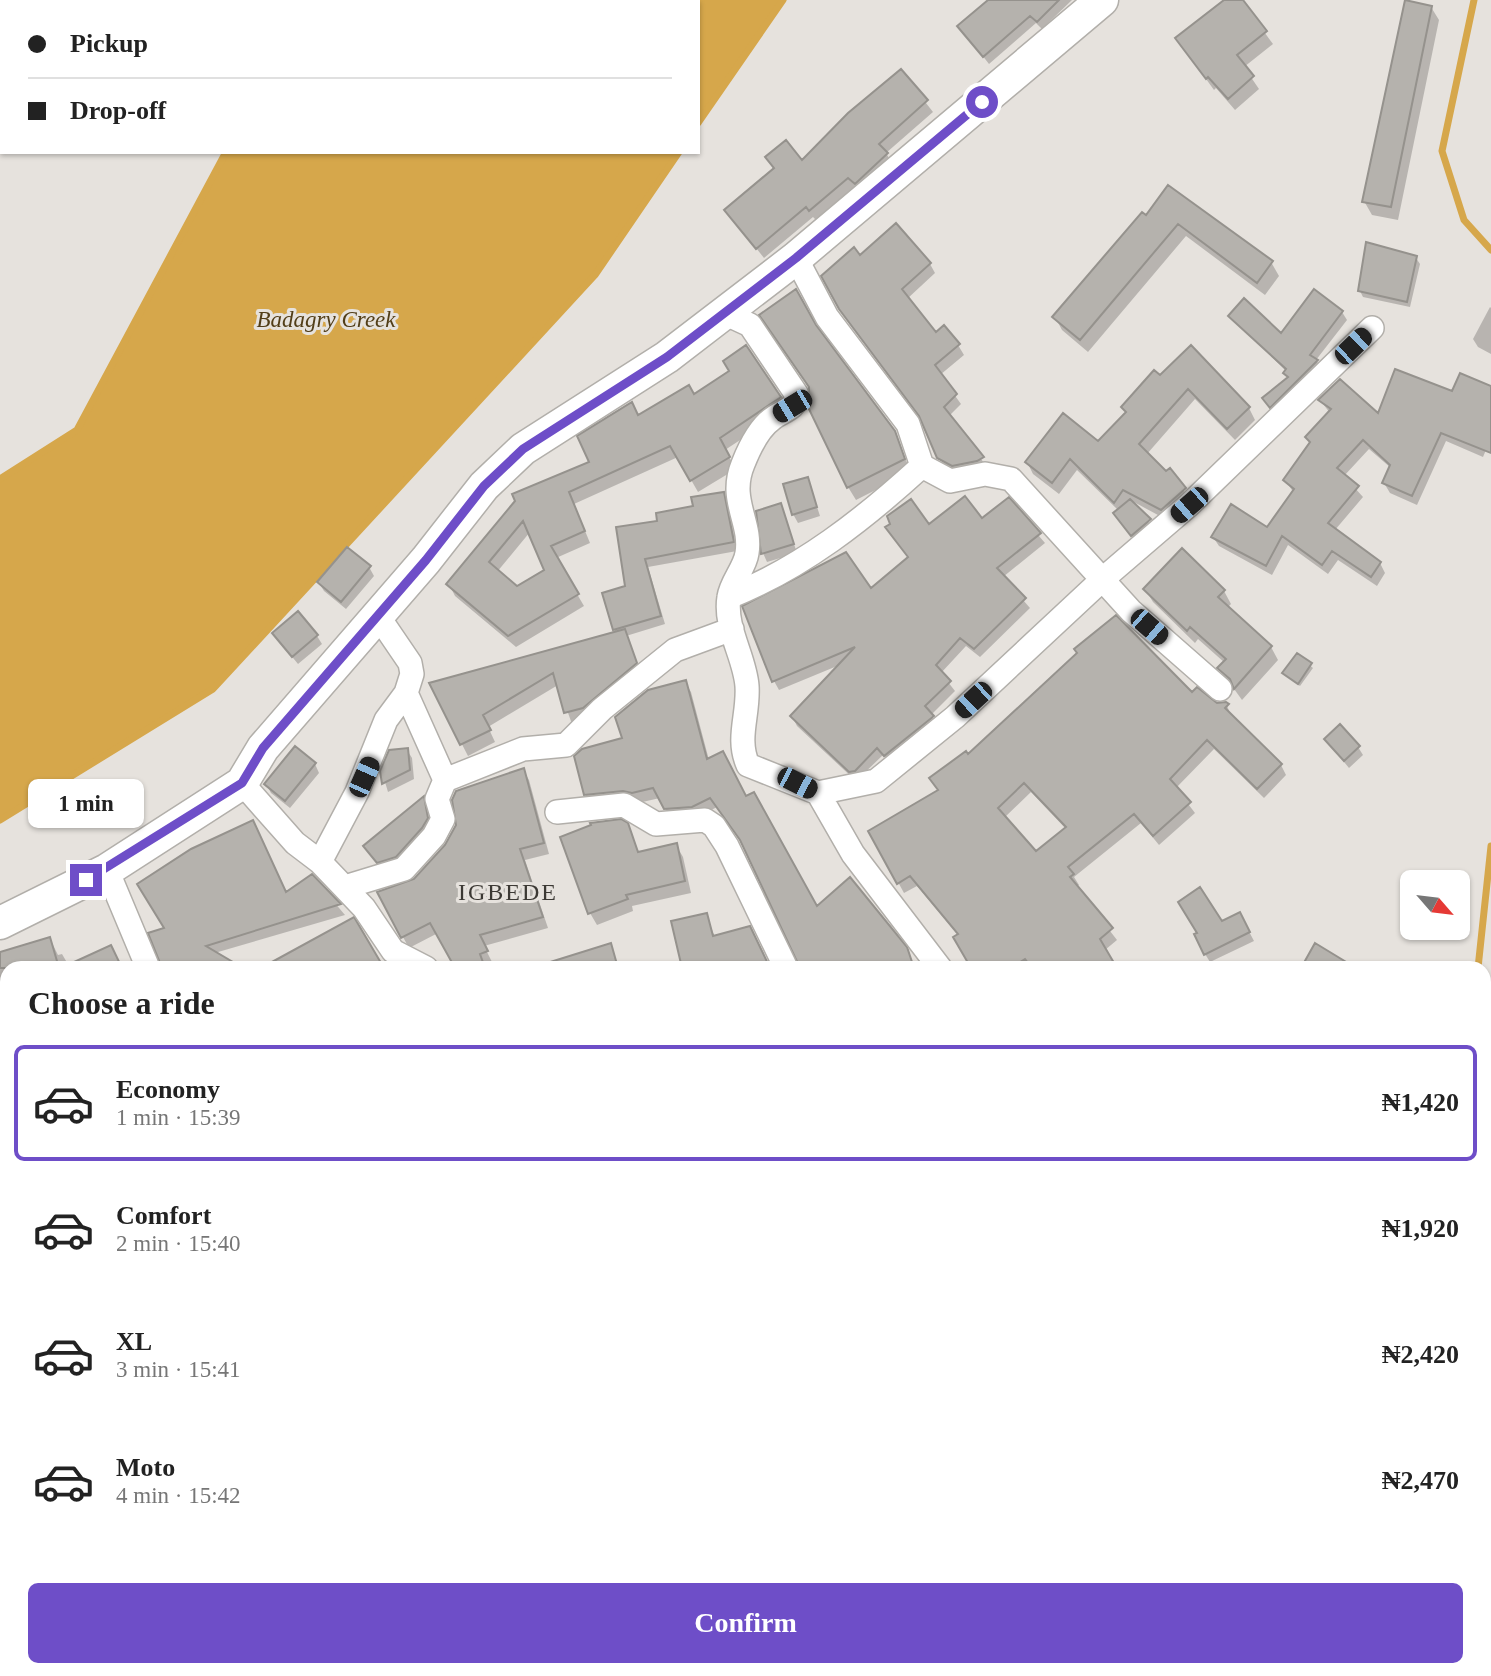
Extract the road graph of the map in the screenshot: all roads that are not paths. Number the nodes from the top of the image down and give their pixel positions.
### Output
1 (1102, 0) edge
2 (796, 258) junction
3 (724, 313) junction
4 (1372, 328) dead end
5 (922, 466) junction
6 (1104, 578) junction
7 (729, 597) junction
8 (377, 616) junction
9 (732, 629) junction
10 (1220, 689) dead end
11 (406, 693) junction
12 (445, 780) junction
13 (242, 783) junction
14 (818, 793) junction
15 (557, 812) dead end
16 (320, 862) junction
17 (107, 870) junction
18 (345, 887) junction
19 (0, 923) edge
20 (145, 961) edge
21 (412, 961) edge
22 (782, 961) edge
23 (935, 961) edge

1 - 2 street
2 - 3 street
2 - 5 street
3 - 7 street
3 - 8 street
4 - 6 street
5 - 6 street
5 - 7 street
6 - 10 street
6 - 14 street
7 - 9 street
8 - 11 street
8 - 13 street
9 - 12 street
9 - 14 street
11 - 12 street
11 - 16 street
12 - 18 street
13 - 16 street
13 - 17 street
14 - 23 street
15 - 22 street
16 - 18 street
17 - 19 street
17 - 20 street
18 - 21 street

